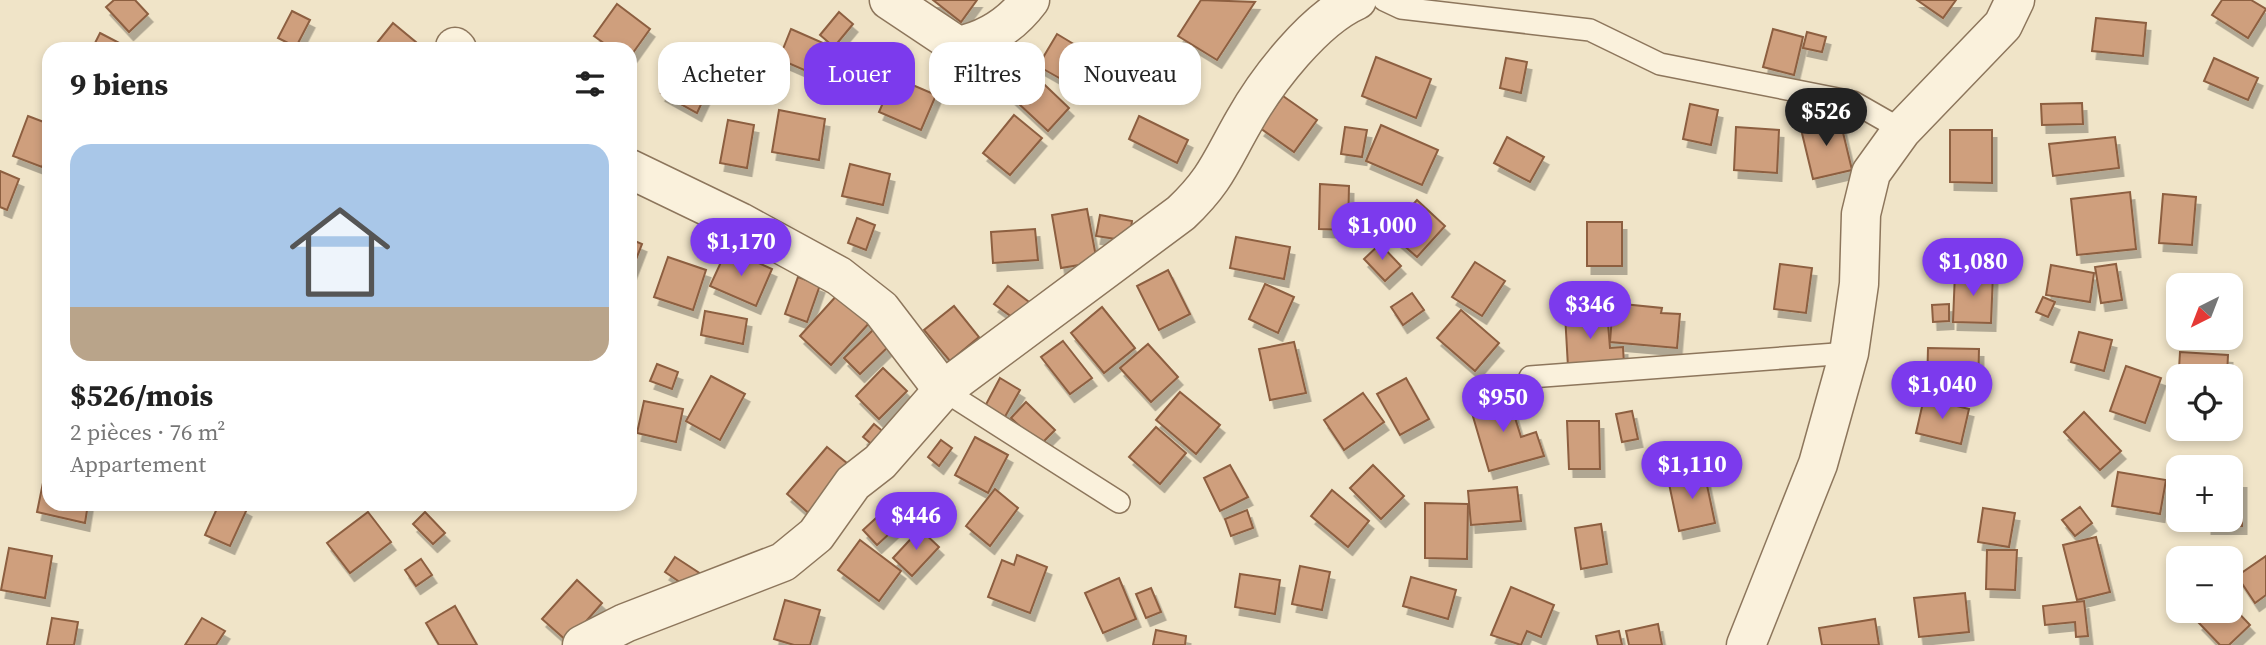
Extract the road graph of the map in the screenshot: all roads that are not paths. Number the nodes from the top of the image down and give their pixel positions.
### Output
1 (889, 0) edge
2 (1030, 0) edge
3 (1357, 0) edge
4 (1384, 0) edge
5 (2015, 0) edge
6 (1902, 130) junction
7 (637, 172) edge
8 (1849, 353) junction
9 (1530, 377) dead end
10 (943, 390) junction
11 (1119, 502) dead end
12 (629, 634) edge
13 (582, 645) edge
14 (1746, 645) edge

1 - 2 street
3 - 10 street
4 - 6 lane
5 - 6 street
6 - 8 street
7 - 10 street
8 - 9 lane
8 - 14 street
10 - 11 lane
10 - 12 street
12 - 13 street

